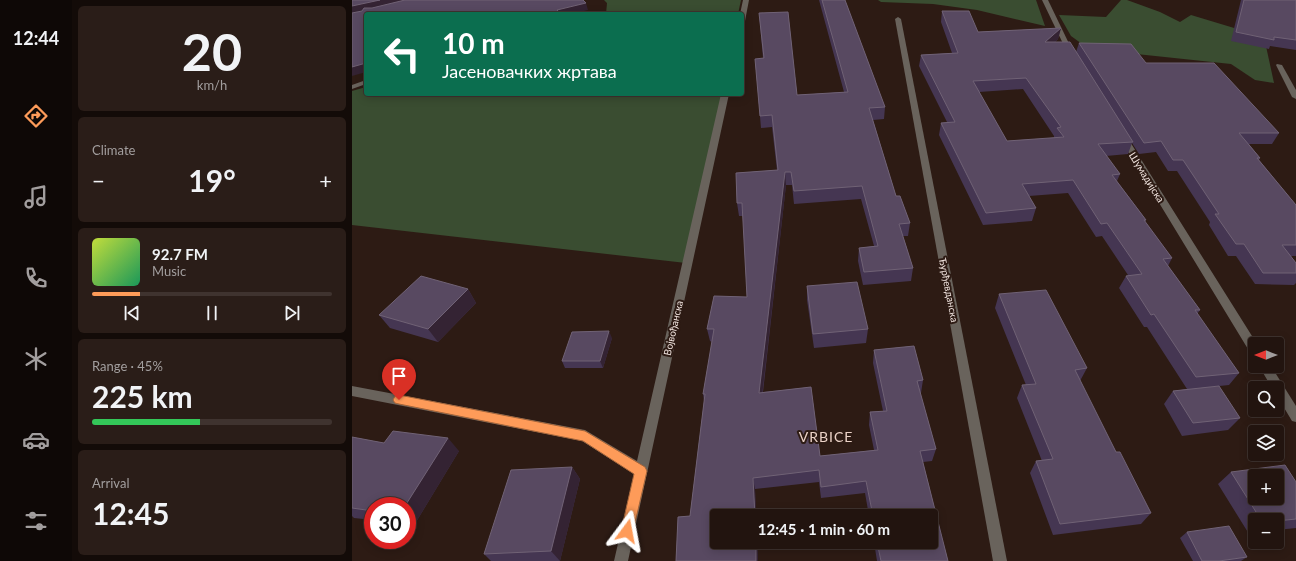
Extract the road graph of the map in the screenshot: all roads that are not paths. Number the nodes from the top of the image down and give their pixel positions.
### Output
1 (746, 0) edge
2 (1045, 0) edge
3 (744, 12) edge
4 (898, 18) dead end
5 (1076, 62) edge
6 (1279, 65) dead end
7 (364, 83) edge
8 (352, 86) edge
9 (725, 96) edge
10 (1296, 97) edge
11 (1118, 129) edge
12 (1248, 340) edge
13 (1268, 373) edge
14 (352, 390) edge
15 (1296, 417) edge
16 (641, 471) junction
17 (621, 561) edge
18 (1000, 561) edge

1 - 3 street
2 - 5 street
4 - 18 street, Ђурђевданска
6 - 10 street
7 - 8 street
9 - 16 street, Војвођанска
11 - 12 street, Шумадијска
13 - 15 street
14 - 16 street
16 - 17 street, Војвођанска

